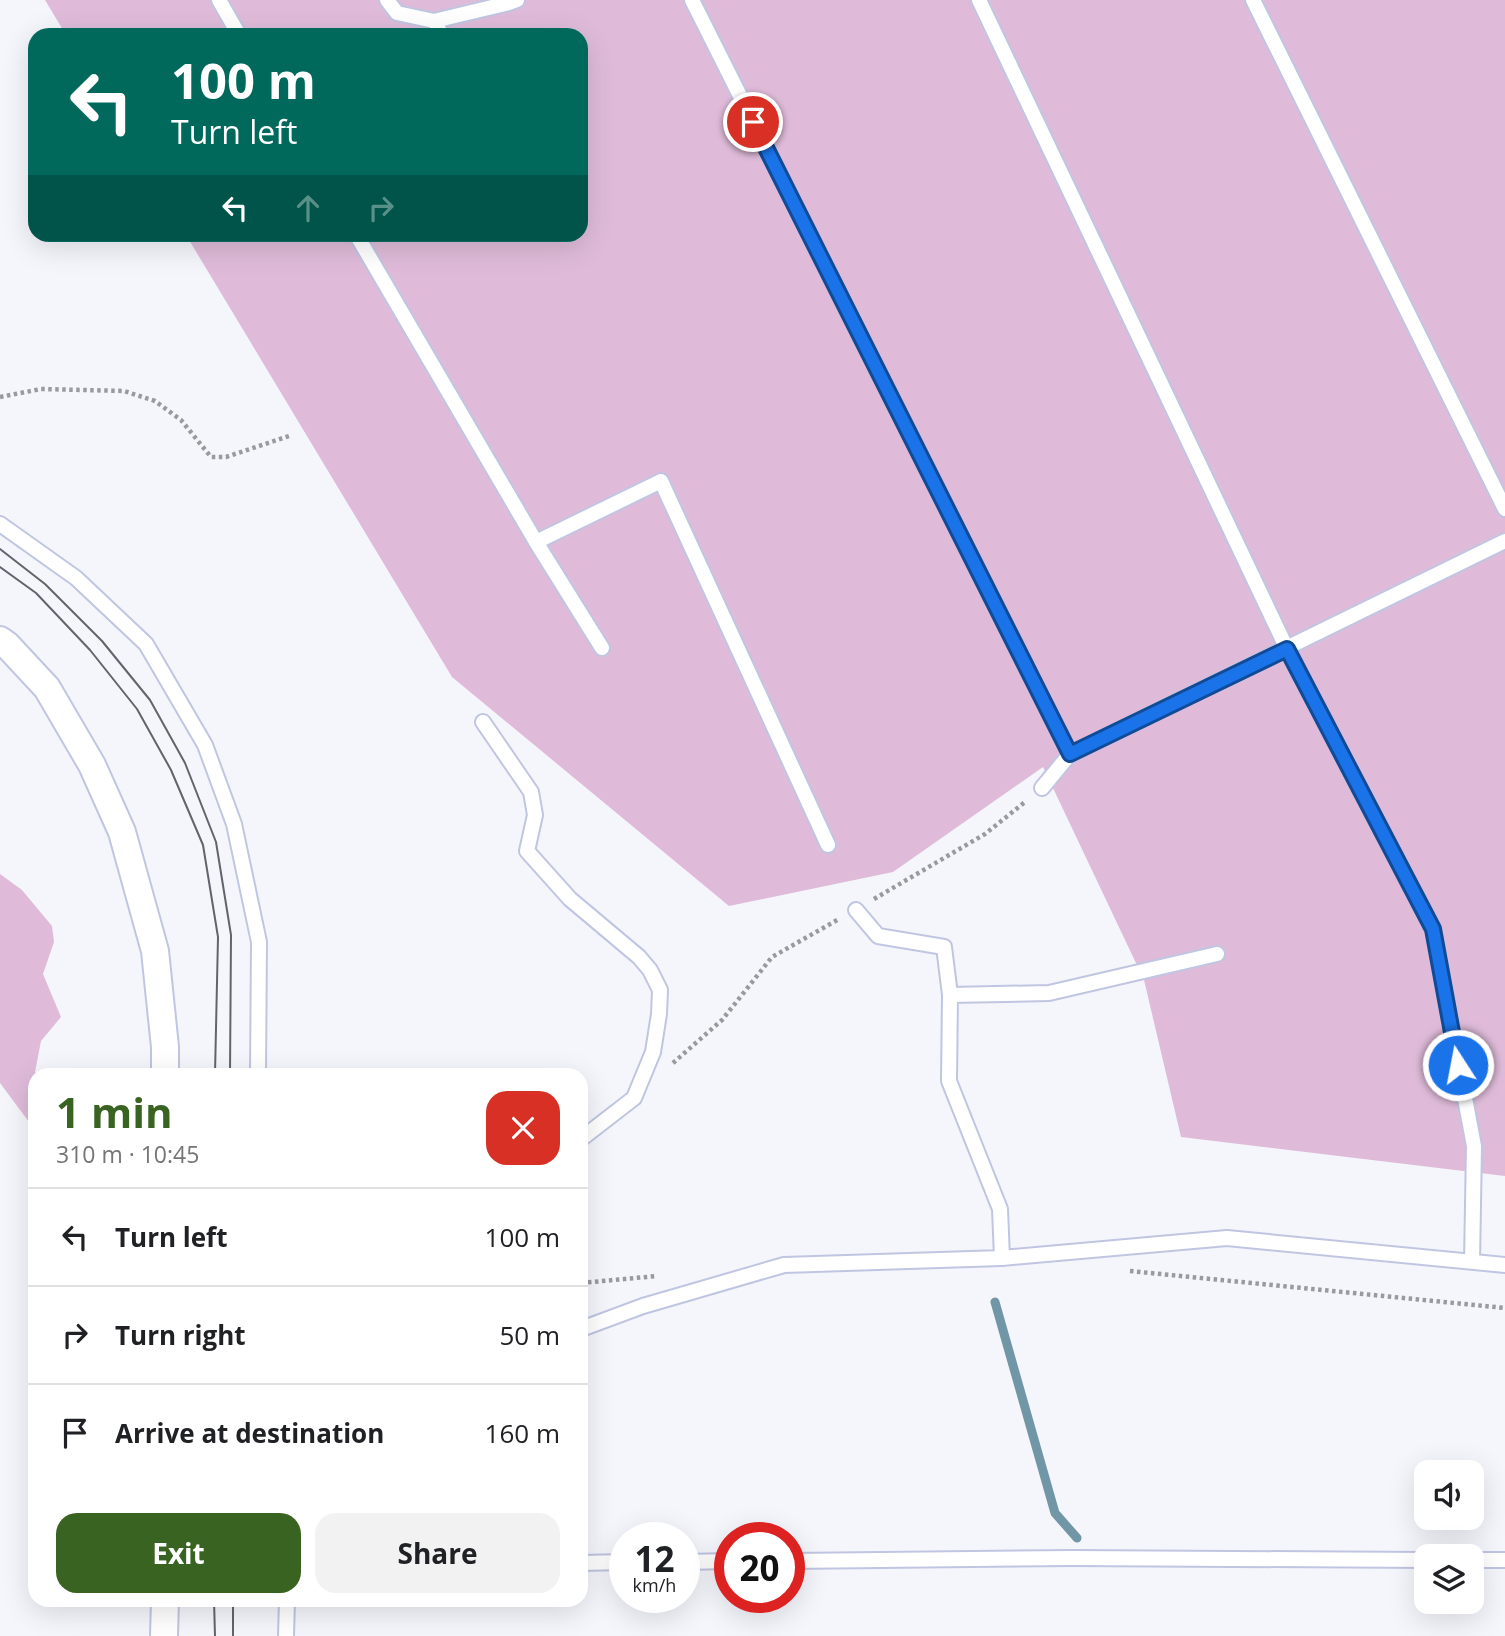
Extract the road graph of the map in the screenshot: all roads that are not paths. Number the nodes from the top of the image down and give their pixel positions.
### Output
1 (219, 0) edge
2 (387, 0) edge
3 (517, 0) edge
4 (692, 0) edge
5 (979, 0) edge
6 (1254, 0) edge
7 (433, 21) junction
8 (235, 28) edge
9 (438, 28) edge
10 (361, 242) edge
11 (1505, 509) edge
12 (0, 524) edge
13 (1505, 541) edge
14 (536, 542) junction
15 (0, 640) edge
16 (602, 648) dead end
17 (1287, 649) junction
18 (484, 722) dead end
19 (1070, 754) junction
20 (1042, 788) road end
21 (828, 845) dead end
22 (856, 910) road end
23 (1217, 954) dead end
24 (950, 995) junction
25 (165, 1068) edge
26 (258, 1068) edge
27 (588, 1134) edge
28 (1002, 1258) junction
29 (1472, 1262) junction
30 (1505, 1265) edge
31 (588, 1326) edge
32 (1414, 1560) edge
33 (1484, 1560) edge
34 (1505, 1560) edge
35 (805, 1561) edge
36 (609, 1562) edge
37 (588, 1563) edge
38 (165, 1607) edge
39 (288, 1607) edge
40 (164, 1636) edge
41 (286, 1636) edge

1 - 8 lane
2 - 7 lane
3 - 7 lane
4 - 19 lane
5 - 17 lane
6 - 11 lane
7 - 9 lane
10 - 14 lane
12 - 26 lane
13 - 17 lane
14 - 16 lane
14 - 21 lane
15 - 25 street
17 - 19 lane
17 - 29 lane
18 - 27 lane
19 - 20 lane
22 - 24 lane
23 - 24 lane
24 - 28 lane
28 - 29 lane
28 - 31 lane
29 - 30 lane
32 - 35 lane
33 - 34 lane
36 - 37 lane
38 - 40 street
39 - 41 lane

